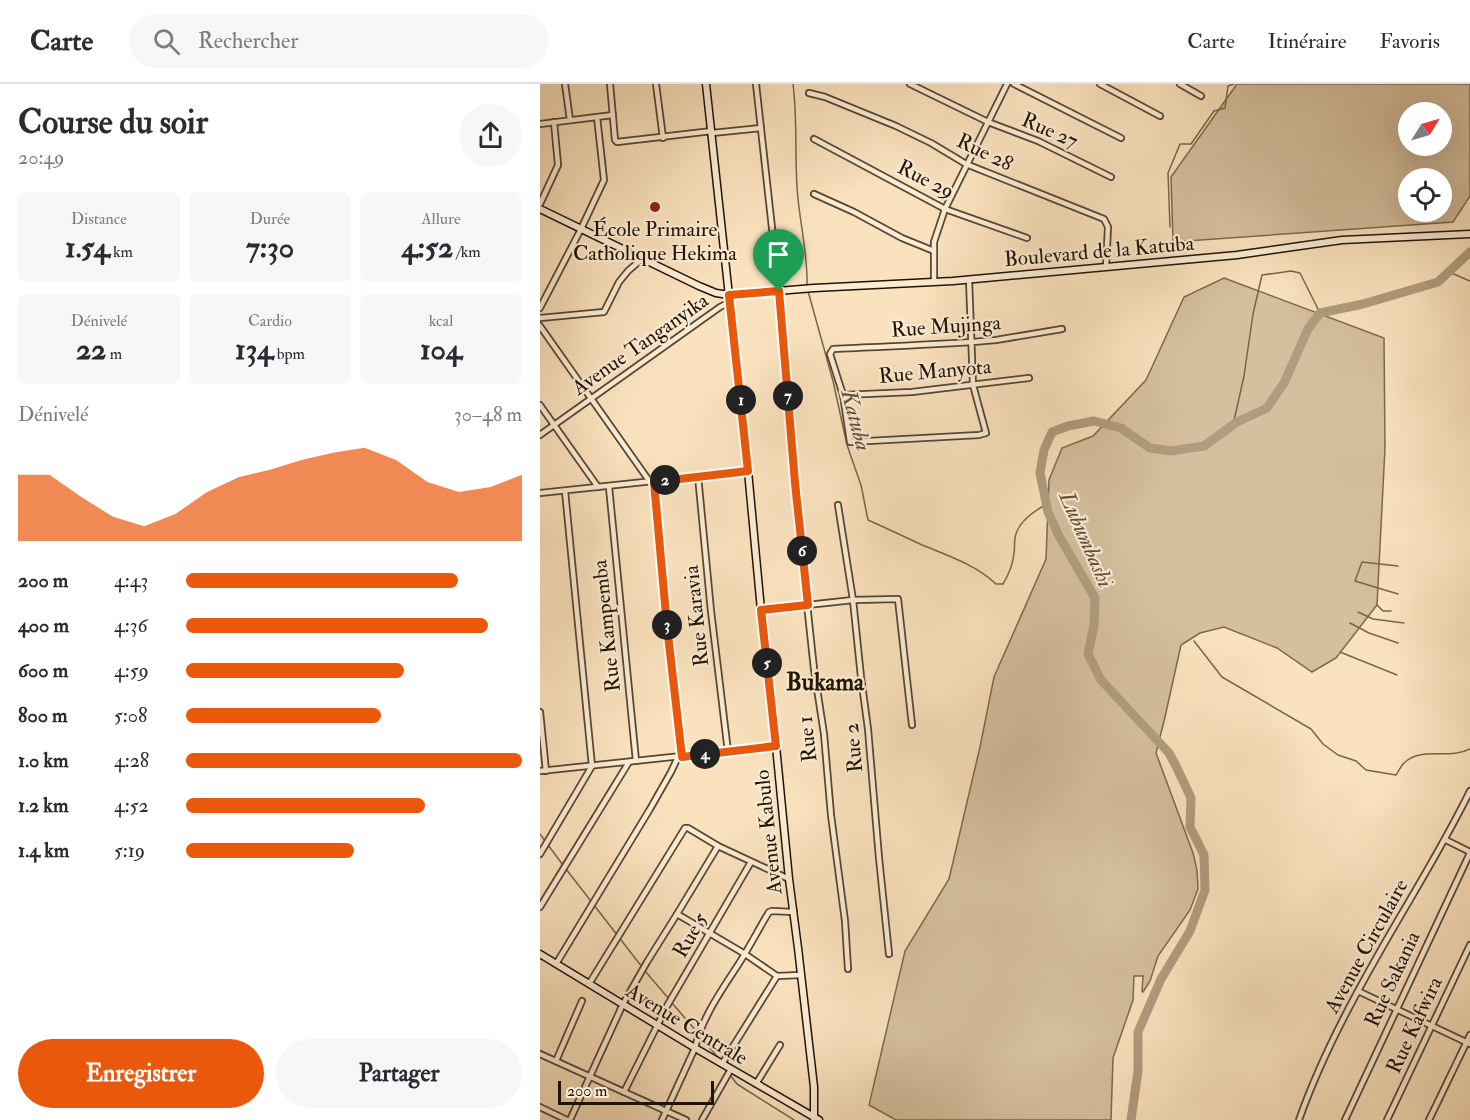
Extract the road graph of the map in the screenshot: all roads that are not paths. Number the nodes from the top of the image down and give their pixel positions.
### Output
1 (565, 84) edge
2 (610, 84) edge
3 (656, 84) edge
4 (706, 84) edge
5 (756, 84) edge
6 (910, 84) edge
7 (1006, 84) edge
8 (1014, 84) edge
9 (1100, 84) edge
10 (1180, 84) edge
11 (809, 93) dead end
12 (1202, 96) dead end
13 (613, 115) junction
14 (1160, 116) dead end
15 (597, 117) junction
16 (570, 120) junction
17 (554, 122) junction
18 (988, 122) junction
19 (540, 124) edge
20 (761, 128) junction
21 (712, 132) junction
22 (663, 138) junction
23 (1121, 138) dead end
24 (814, 139) dead end
25 (966, 164) junction
26 (1111, 177) dead end
27 (814, 194) dead end
28 (540, 204) edge
29 (540, 209) edge
30 (945, 209) junction
31 (581, 229) junction
32 (1467, 235) edge
33 (1028, 238) dead end
34 (934, 251) junction
35 (643, 258) junction
36 (1106, 267) junction
37 (969, 279) junction
38 (934, 282) junction
39 (779, 291) junction
40 (730, 299) junction
41 (540, 308) edge
42 (540, 318) edge
43 (540, 326) edge
44 (1062, 329) dead end
45 (971, 342) junction
46 (1029, 378) dead end
47 (973, 385) junction
48 (843, 396) junction
49 (592, 398) junction
50 (540, 405) edge
51 (554, 425) junction
52 (540, 435) edge
53 (748, 471) junction
54 (698, 476) junction
55 (652, 482) junction
56 (598, 487) junction
57 (609, 487) junction
58 (565, 491) junction
59 (540, 493) edge
60 (838, 505) dead end
61 (853, 600) junction
62 (808, 605) junction
63 (761, 610) junction
64 (540, 712) edge
65 (912, 724) dead end
66 (776, 746) junction
67 (728, 752) junction
68 (680, 757) junction
69 (636, 761) junction
70 (628, 762) junction
71 (592, 766) junction
72 (543, 771) edge
73 (1470, 791) edge
74 (1446, 840) junction
75 (718, 846) junction
76 (1470, 852) edge
77 (540, 854) edge
78 (751, 862) junction
79 (789, 879) junction
80 (540, 907) edge
81 (794, 912) junction
82 (677, 914) junction
83 (710, 934) junction
84 (1470, 945) edge
85 (540, 954) edge
86 (744, 954) junction
87 (889, 954) dead end
88 (556, 964) junction
89 (848, 969) dead end
90 (801, 975) junction
91 (777, 976) junction
92 (589, 984) junction
93 (1358, 991) junction
94 (582, 1001) dead end
95 (623, 1004) junction
96 (1396, 1009) junction
97 (657, 1024) junction
98 (1432, 1026) junction
99 (1470, 1035) edge
100 (1468, 1044) edge
101 (780, 1045) dead end
102 (695, 1048) junction
103 (540, 1054) edge
104 (556, 1061) junction
105 (722, 1064) junction
106 (731, 1069) junction
107 (589, 1076) junction
108 (756, 1084) junction
109 (624, 1092) junction
110 (540, 1107) edge
111 (666, 1110) junction
112 (816, 1119) edge
113 (568, 1120) edge
114 (662, 1120) edge
115 (686, 1120) edge
116 (702, 1120) edge
117 (1299, 1120) edge
118 (1345, 1120) edge
119 (1387, 1120) edge
120 (1429, 1120) edge

1 - 16 street
2 - 13 street
3 - 22 street
4 - 21 street
5 - 20 street, Rue 1
6 - 18 street, Rue 27
7 - 18 street
8 - 23 street
9 - 14 street
10 - 12 street
11 - 25 street, Rue 28
13 - 15 street
13 - 22 street
15 - 16 street
15 - 31 street
16 - 17 street
17 - 19 street
17 - 28 street
18 - 25 street
18 - 26 street, Rue 27
20 - 21 street
20 - 39 street, Rue 1
21 - 22 street
21 - 40 street, Avenue Kabulo
24 - 30 street, Rue 29
25 - 30 street
25 - 36 street, Rue 28
27 - 34 street
29 - 31 street
30 - 33 street, Rue 29
30 - 34 street
31 - 35 street
31 - 41 street
32 - 36 street, Boulevard de la Katuba
34 - 38 street
35 - 40 street
35 - 42 street
36 - 37 street, Boulevard de la Katuba
37 - 38 street, Boulevard de la Katuba
37 - 45 street
38 - 39 street, Boulevard de la Katuba
39 - 40 street, Boulevard de la Katuba
39 - 62 street, Rue 1
40 - 49 street, Avenue Tanganyika
40 - 53 street, Avenue Kabulo
43 - 49 street
44 - 45 street, Rue Mujinga
45 - 47 street
45 - 48 street, Rue Mujinga
46 - 47 street, Rue Manyota
47 - 48 street, Rue Manyota
47 - 48 street
49 - 51 street, Avenue Tanganyika
49 - 55 street
50 - 51 street
51 - 52 street, Avenue Tanganyika
51 - 56 street
53 - 54 street
53 - 63 street, Avenue Kabulo
54 - 55 street
54 - 67 street, Rue Karavia
55 - 57 street
55 - 68 street
56 - 57 street
56 - 58 street
57 - 69 street, Rue Kampemba
58 - 59 street
58 - 71 street
60 - 61 street, Rue 2
61 - 62 street
61 - 65 street
61 - 87 street, Rue 2
62 - 63 street
62 - 89 street, Rue 1
63 - 66 street, Avenue Kabulo
64 - 72 street
66 - 67 street
66 - 79 street, Avenue Kabulo
67 - 68 street
68 - 69 street
68 - 88 street
69 - 70 street
70 - 71 street
70 - 80 street
71 - 72 street
71 - 77 street
73 - 74 street, Avenue Circulaire
74 - 76 street
74 - 93 street, Avenue Circulaire
75 - 78 street
75 - 82 street
75 - 92 street
76 - 96 street, Rue Sakania
78 - 79 street
78 - 83 street, Rue 5
79 - 81 street, Avenue Kabulo
81 - 86 street
81 - 90 street, Avenue Kabulo
82 - 83 street
82 - 95 street
83 - 86 street
83 - 97 street, Rue 5
84 - 98 street, Rue Kafwira
85 - 88 street, Avenue Centrale
86 - 91 street
86 - 102 street
88 - 92 street, Avenue Centrale
90 - 91 street
90 - 112 street, Avenue Kabulo
91 - 105 street
92 - 95 street, Avenue Centrale
93 - 96 street
93 - 117 street, Avenue Circulaire
94 - 104 street
95 - 97 street, Avenue Centrale
95 - 107 street
96 - 98 street
96 - 118 street, Rue Sakania
97 - 102 street, Avenue Centrale
97 - 109 street, Rue 5
98 - 100 street
98 - 119 street, Rue Kafwira
99 - 100 street
100 - 120 street
101 - 108 street
102 - 105 street, Avenue Centrale
102 - 111 street
103 - 104 street
104 - 107 street
105 - 106 street, Avenue Centrale
106 - 108 street, Avenue Centrale
106 - 116 street
107 - 109 street
107 - 113 street
108 - 112 street, Avenue Centrale
109 - 111 street
110 - 113 street
111 - 114 street
111 - 115 street

